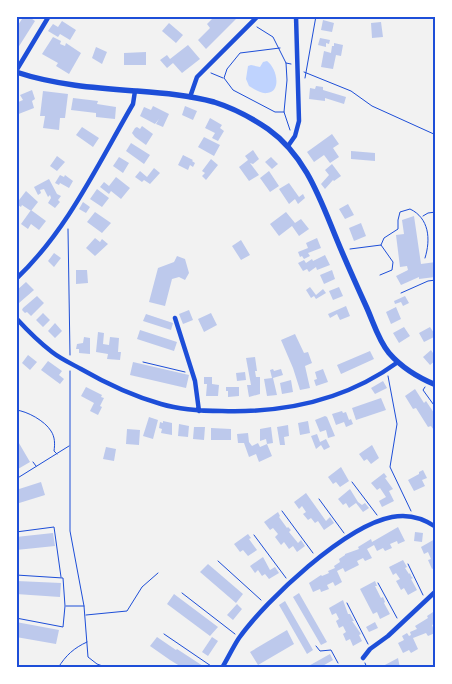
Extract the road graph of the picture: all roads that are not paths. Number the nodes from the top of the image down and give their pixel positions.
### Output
1 (49, 16) edge
2 (296, 16) edge
3 (256, 17) edge
4 (16, 72) edge
5 (135, 91) junction
6 (190, 97) junction
7 (288, 146) junction
8 (16, 279) edge
9 (16, 318) edge
10 (175, 318) dead end
11 (398, 362) junction
12 (436, 385) edge
13 (199, 410) junction
14 (436, 527) edge
15 (436, 591) edge
16 (363, 658) dead end
17 (222, 668) edge

1 - 4 street
2 - 7 street
3 - 6 street
4 - 5 street
5 - 6 street
5 - 8 street
6 - 7 street
7 - 11 street
9 - 13 street
10 - 13 street
11 - 12 street
11 - 13 street
14 - 17 street
15 - 16 street

